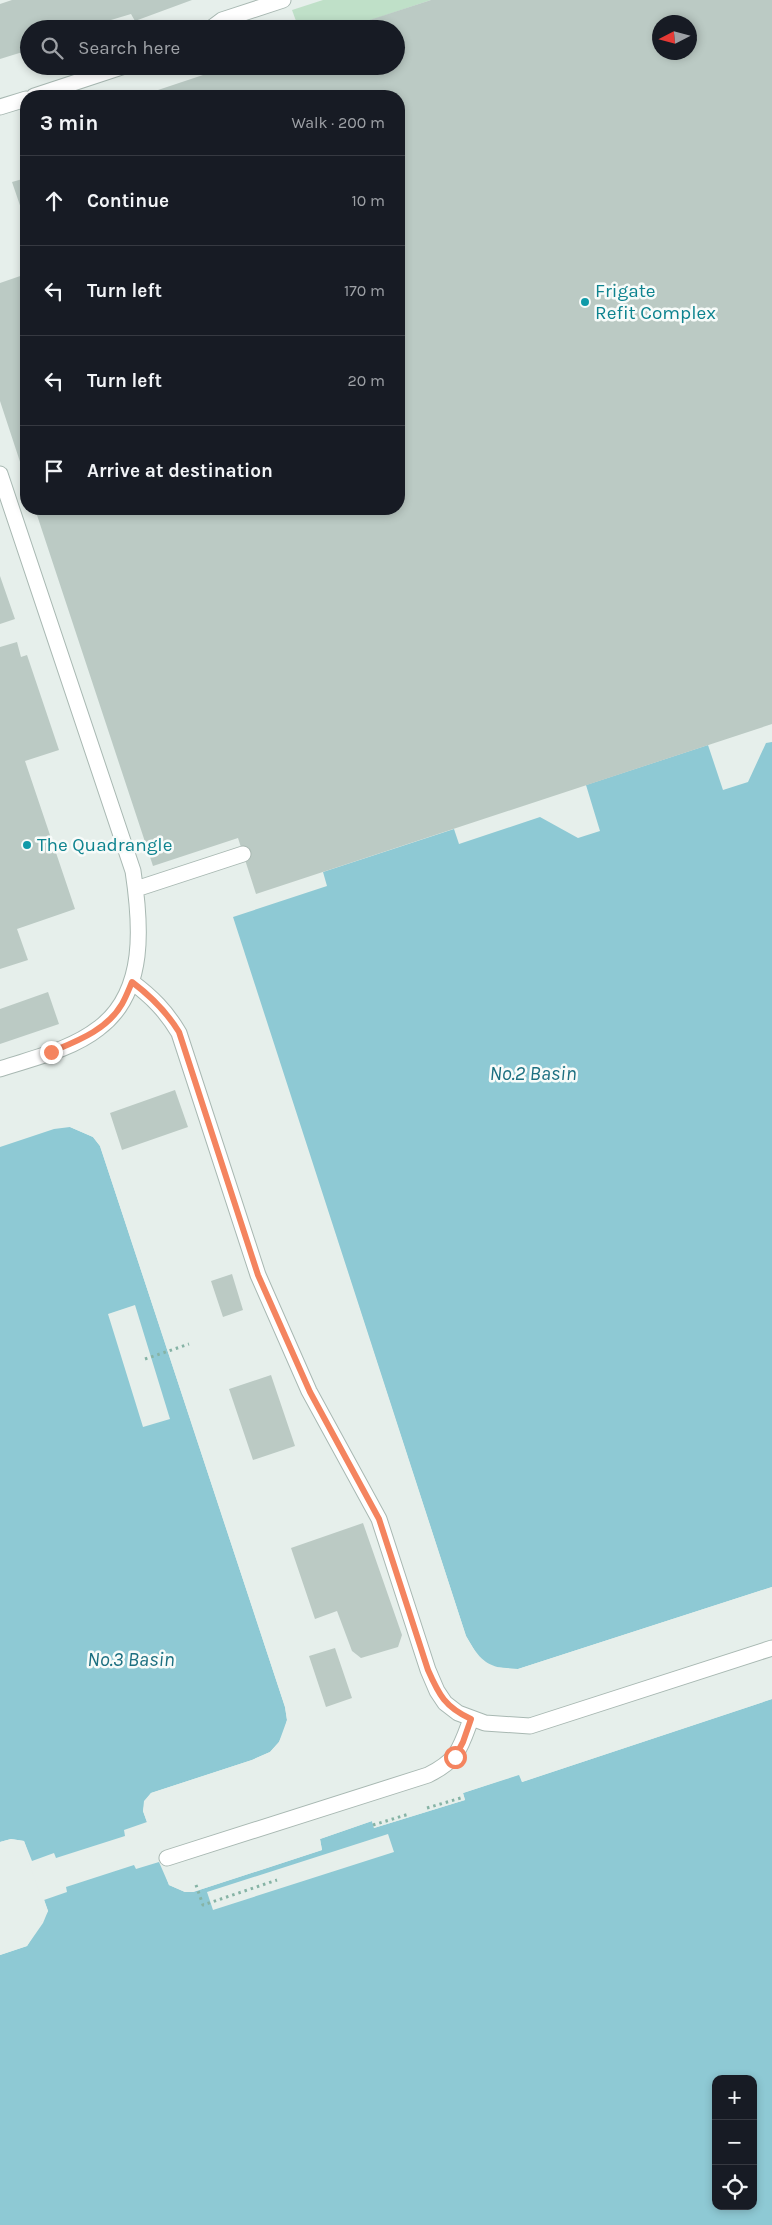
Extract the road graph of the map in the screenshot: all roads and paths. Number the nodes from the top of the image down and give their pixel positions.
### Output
1 (283, 0) edge
2 (222, 20) edge
3 (98, 75) edge
4 (52, 90) edge
5 (20, 101) edge
6 (0, 107) edge
7 (0, 474) edge
8 (243, 854) dead end
9 (136, 889) junction
10 (132, 982) junction
11 (0, 1069) edge
12 (189, 1344) dead end
13 (145, 1359) dead end
14 (772, 1648) edge
15 (471, 1719) junction
16 (464, 1797) dead end
17 (427, 1808) dead end
18 (409, 1814) dead end
19 (373, 1825) dead end
20 (167, 1858) dead end
21 (277, 1880) dead end
22 (196, 1885) dead end

1 - 2 lane
3 - 4 lane
5 - 6 lane
7 - 9 lane
8 - 9 lane
9 - 10 lane
10 - 11 lane
10 - 15 lane
12 - 13 path
14 - 15 lane
15 - 20 lane
16 - 17 path
18 - 19 path
21 - 22 path

